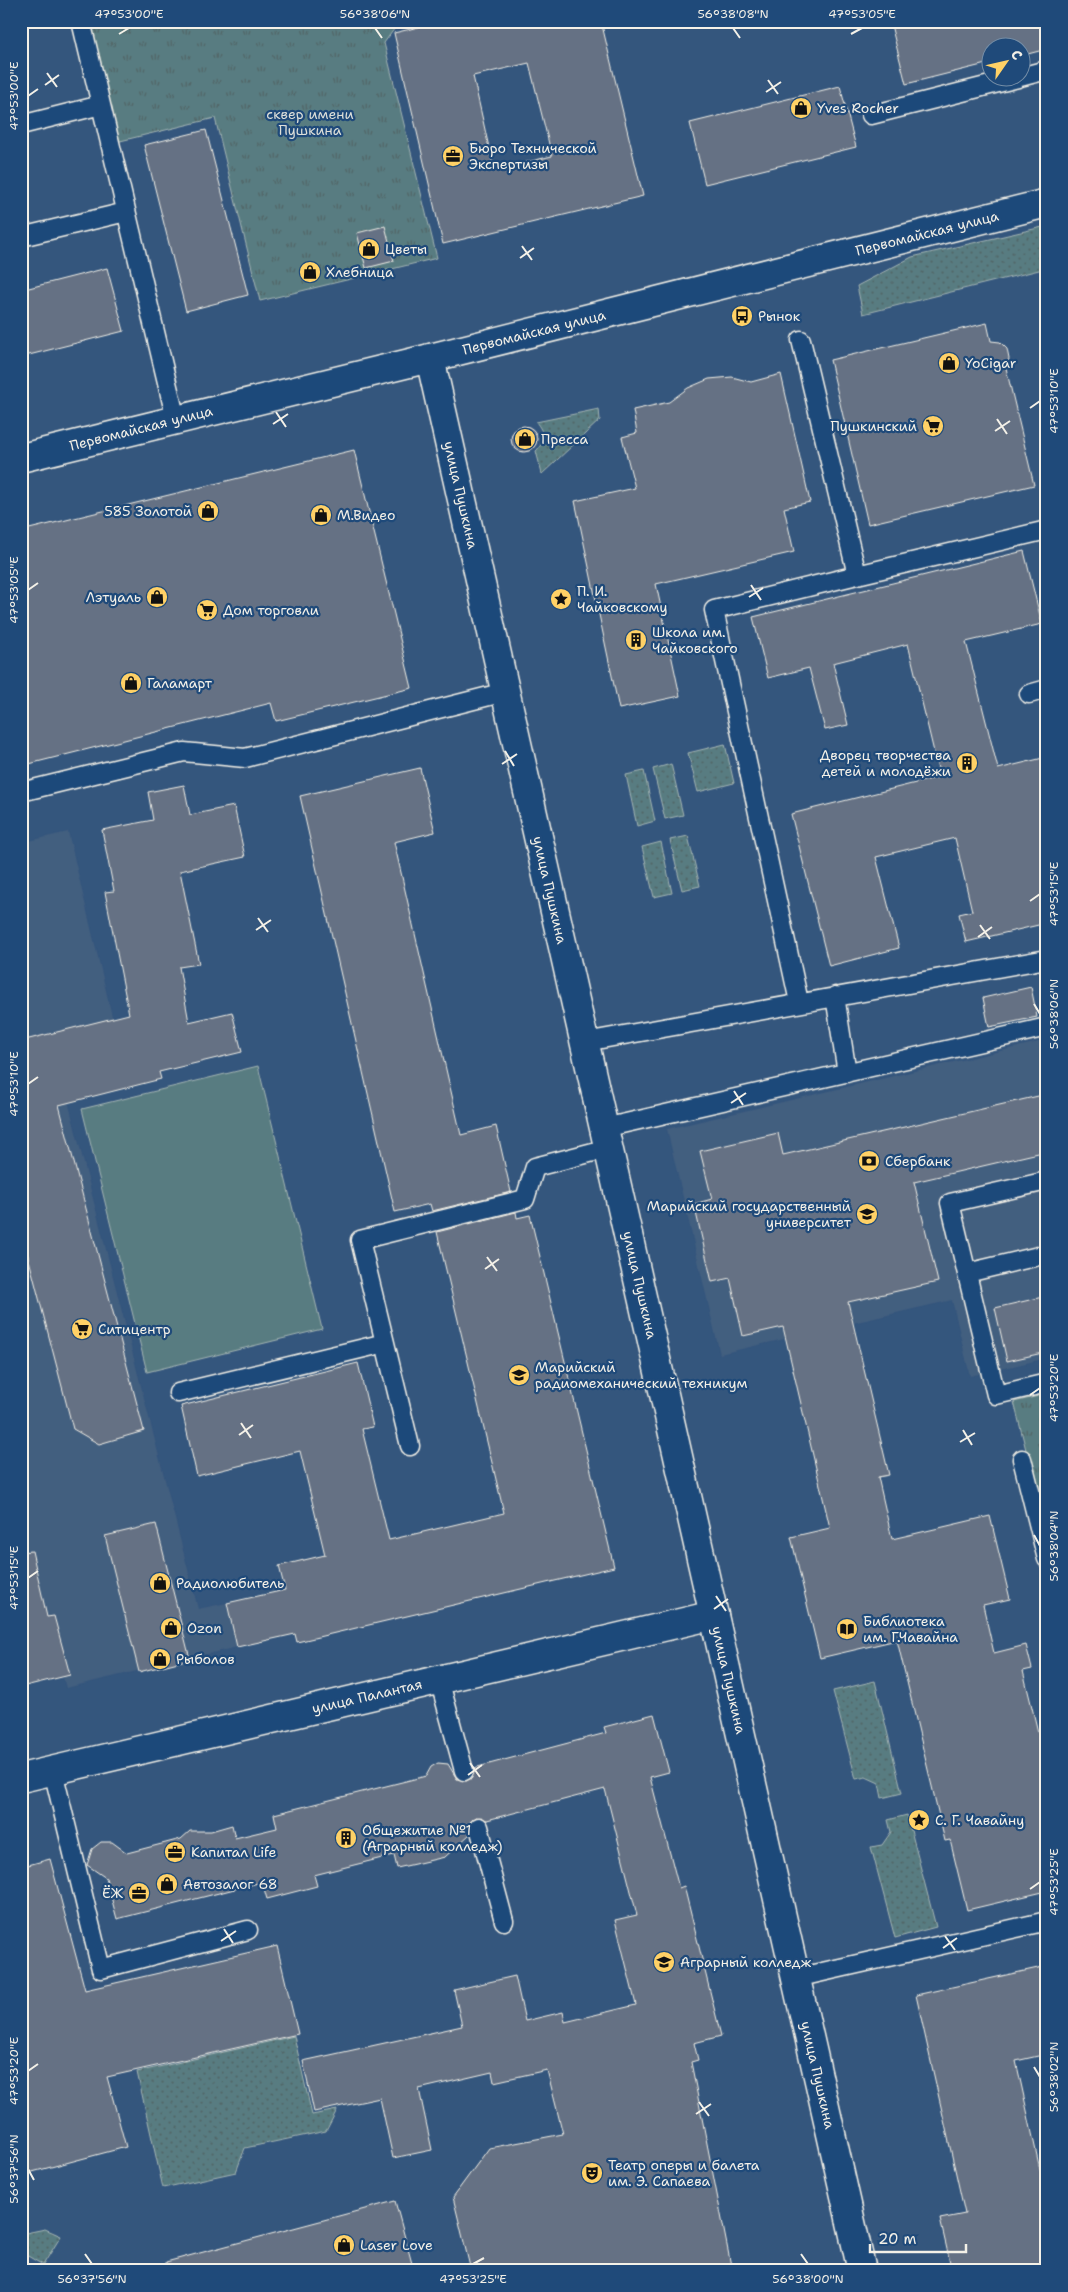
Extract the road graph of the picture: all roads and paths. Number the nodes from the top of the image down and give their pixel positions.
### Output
1 (81, 21) edge
2 (1047, 70) edge
3 (1030, 74) edge
4 (980, 87) edge
5 (101, 105) junction
6 (871, 115) dead end
7 (21, 125) edge
8 (1047, 203) edge
9 (126, 212) junction
10 (21, 237) edge
11 (801, 340) dead end
12 (430, 358) junction
13 (176, 420) junction
14 (21, 458) edge
15 (1047, 530) edge
16 (857, 575) junction
17 (1047, 689) edge
18 (506, 692) junction
19 (1029, 694) dead end
20 (21, 792) edge
21 (1047, 958) edge
22 (834, 996) junction
23 (799, 1002) junction
24 (1047, 1027) edge
25 (585, 1042) junction
26 (847, 1073) junction
27 (606, 1138) junction
28 (1047, 1182) edge
29 (1047, 1254) edge
30 (967, 1272) junction
31 (385, 1343) junction
32 (1047, 1383) edge
33 (178, 1393) dead end
34 (410, 1446) dead end
35 (1022, 1459) dead end
36 (1047, 1559) edge
37 (714, 1615) junction
38 (439, 1679) junction
39 (52, 1770) junction
40 (464, 1771) dead end
41 (21, 1778) edge
42 (479, 1826) dead end
43 (504, 1921) dead end
44 (1047, 1921) edge
45 (248, 1930) dead end
46 (796, 1978) junction
47 (862, 2271) edge

1 - 5 lane
2 - 3 lane
4 - 6 lane
5 - 7 lane
5 - 9 lane
8 - 12 street, Первомайская улица
9 - 10 lane
9 - 13 lane
11 - 16 lane
12 - 13 street, Первомайская улица
12 - 18 street, улица Пушкина
13 - 14 street, Первомайская улица
15 - 16 lane
16 - 23 lane
17 - 19 lane
18 - 20 lane
18 - 25 street, улица Пушкина
21 - 22 lane
22 - 23 lane
22 - 26 lane
23 - 25 lane
24 - 26 lane
25 - 27 street, улица Пушкина
26 - 27 lane
27 - 31 lane
27 - 37 street, улица Пушкина
28 - 30 lane
29 - 30 lane
30 - 32 lane
31 - 33 lane
31 - 34 lane
35 - 36 lane
37 - 38 street, улица Палантая
37 - 46 street, улица Пушкина
38 - 39 street, улица Палантая
38 - 40 lane
39 - 41 street, улица Палантая
39 - 45 lane
42 - 43 lane
44 - 46 lane
46 - 47 street, улица Пушкина

